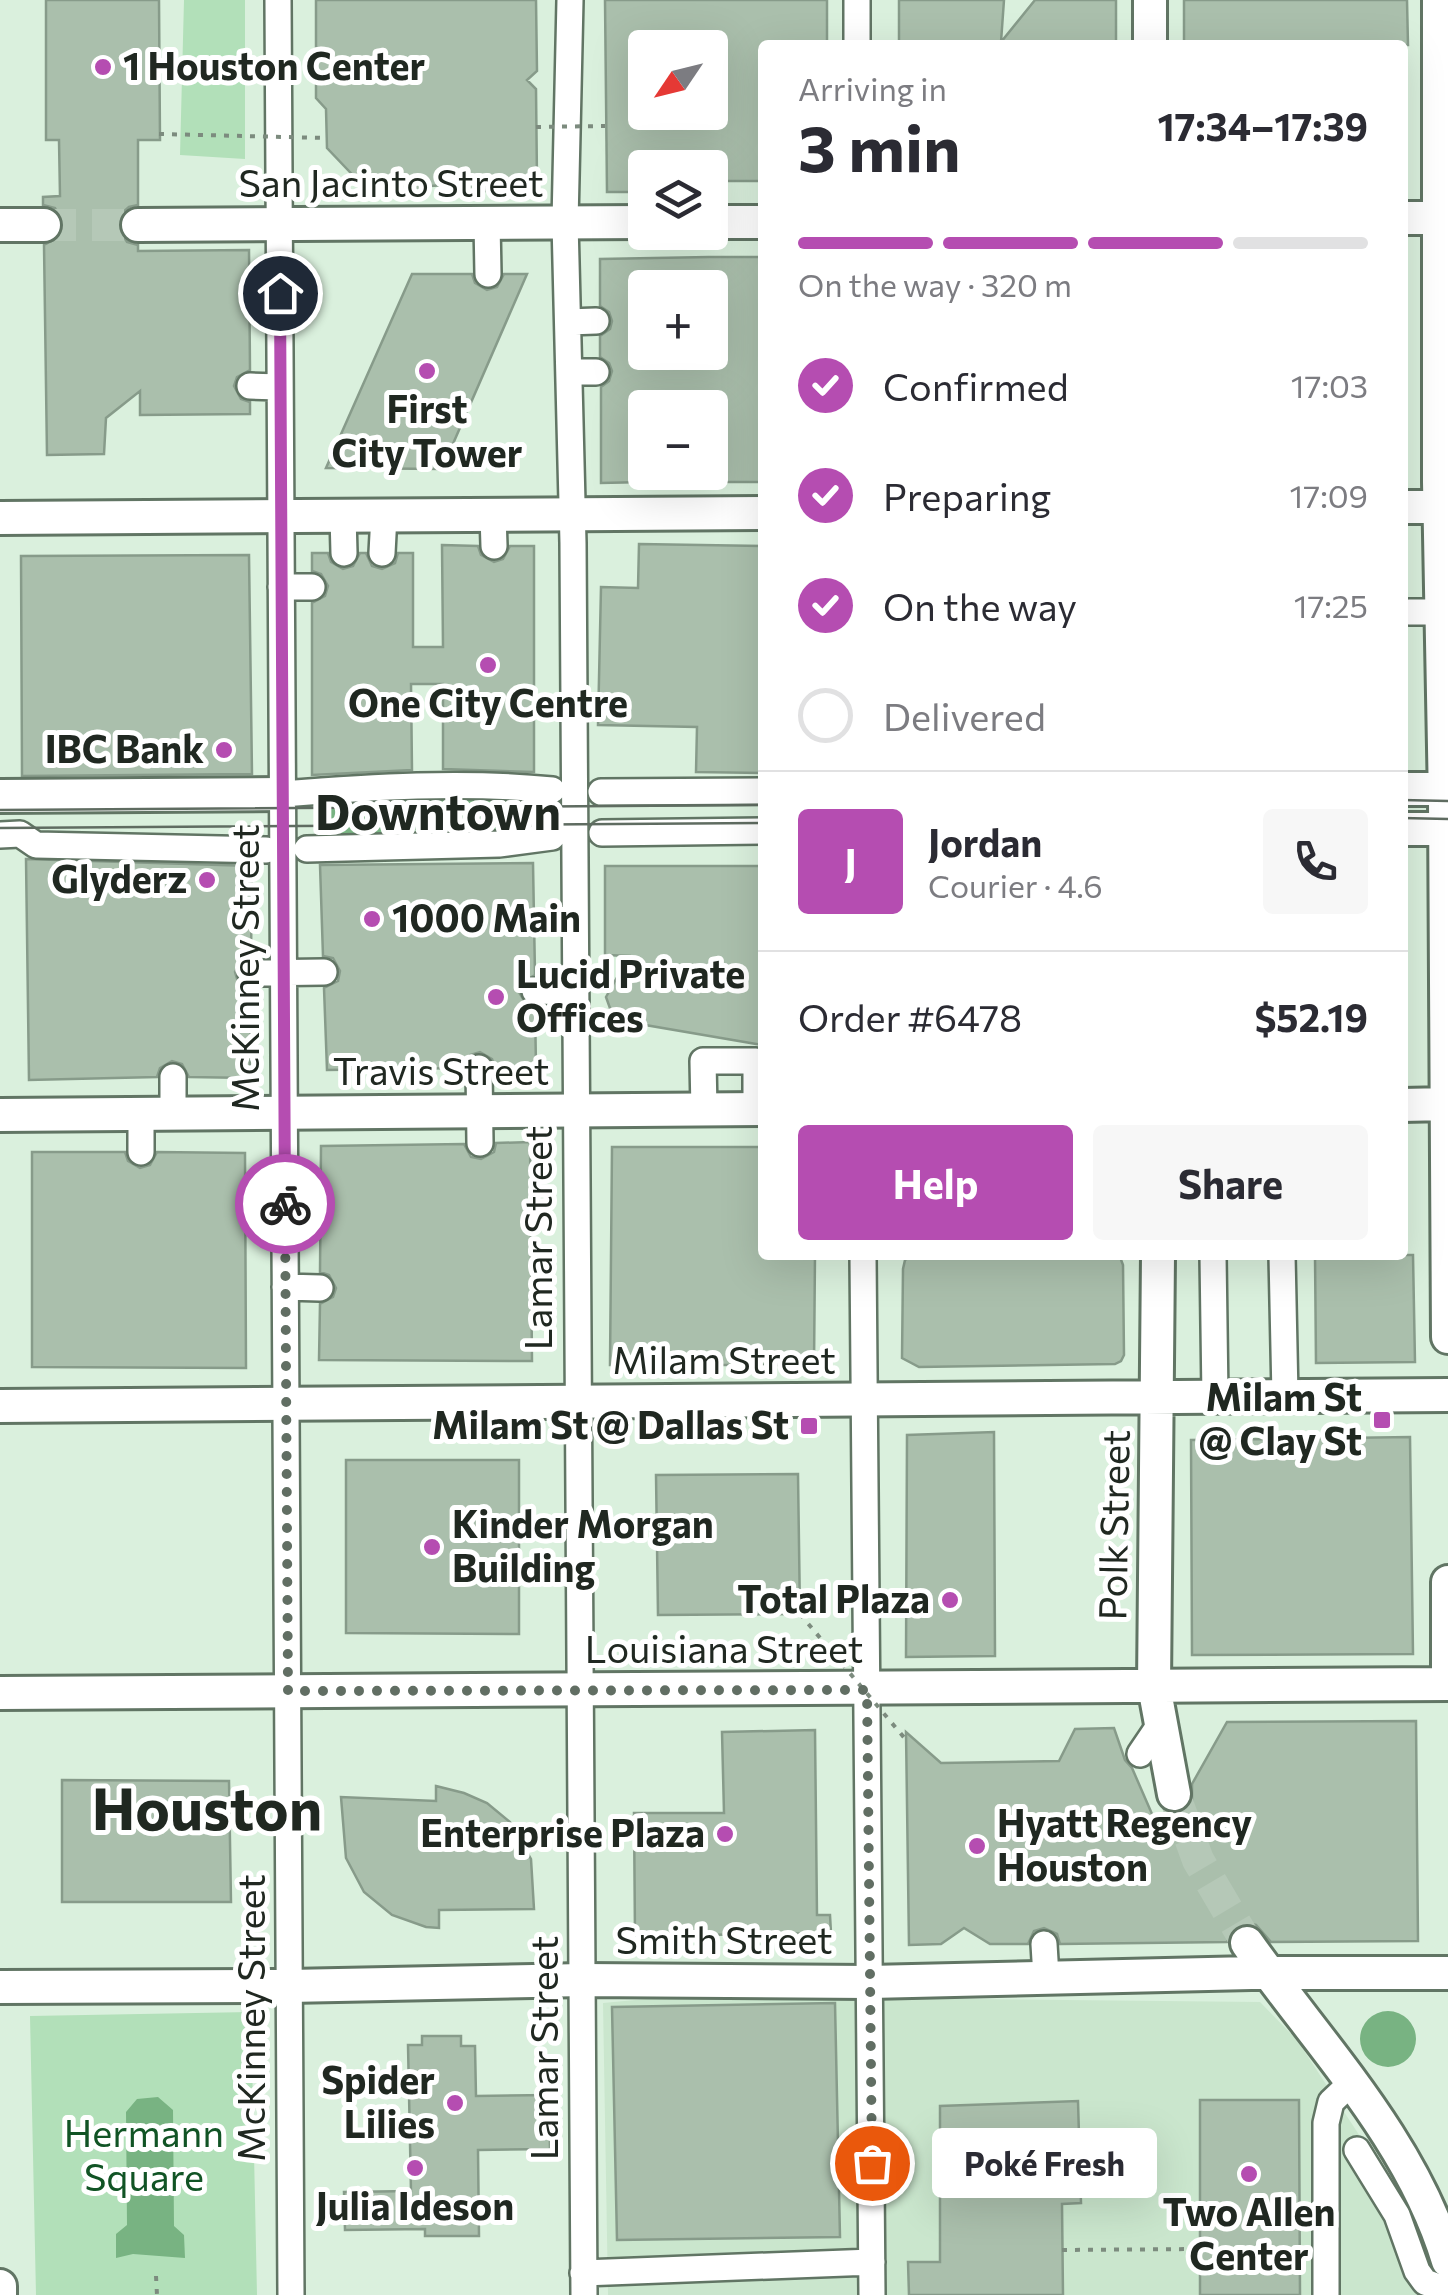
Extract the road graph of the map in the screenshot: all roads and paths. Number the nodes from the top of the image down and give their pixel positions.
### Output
1 (278, 0) edge
2 (570, 0) edge
3 (857, 0) edge
4 (1150, 0) edge
5 (1439, 0) edge
6 (857, 40) edge
7 (1150, 40) edge
8 (605, 126) dead end
9 (536, 127) dead end
10 (160, 134) dead end
11 (326, 138) dead end
12 (1443, 159) edge
13 (1408, 218) edge
14 (1443, 218) edge
15 (565, 222) junction
16 (628, 222) edge
17 (728, 222) edge
18 (758, 222) edge
19 (487, 223) junction
20 (0, 225) edge
21 (44, 225) tunnel mouth
22 (138, 225) tunnel mouth
23 (279, 225) junction
24 (488, 274) dead end
25 (596, 321) dead end
26 (568, 322) junction
27 (569, 372) junction
28 (596, 372) dead end
29 (250, 386) dead end
30 (280, 387) junction
31 (1408, 507) edge
32 (1444, 507) edge
33 (758, 513) edge
34 (281, 514) junction
35 (343, 514) junction
36 (384, 515) junction
37 (572, 515) junction
38 (0, 518) edge
39 (344, 553) dead end
40 (382, 553) dead end
41 (281, 587) junction
42 (312, 587) dead end
43 (1408, 789) edge
44 (552, 790) dead end
45 (1446, 790) edge
46 (758, 791) edge
47 (602, 792) dead end
48 (282, 794) junction
49 (0, 796) edge
50 (1408, 830) edge
51 (1447, 830) edge
52 (758, 831) edge
53 (602, 834) dead end
54 (0, 835) edge
55 (552, 837) dead end
56 (306, 849) dead end
57 (266, 850) dead end
58 (284, 972) junction
59 (324, 972) dead end
60 (251, 973) dead end
61 (535, 992) dead end
62 (575, 992) junction
63 (480, 1068) dead end
64 (173, 1077) dead end
65 (758, 1093) edge
66 (1446, 1104) edge
67 (1408, 1105) edge
68 (758, 1109) edge
69 (704, 1110) junction
70 (576, 1111) junction
71 (284, 1113) junction
72 (157, 1114) junction
73 (0, 1115) edge
74 (480, 1128) junction
75 (140, 1152) dead end
76 (863, 1260) edge
77 (1158, 1260) edge
78 (1213, 1260) edge
79 (1282, 1260) edge
80 (285, 1287) junction
81 (320, 1288) dead end
82 (1448, 1337) edge
83 (0, 1394) edge
84 (1448, 1395) edge
85 (1285, 1396) junction
86 (1215, 1397) junction
87 (1157, 1398) junction
88 (862, 1400) junction
89 (578, 1402) junction
90 (286, 1404) junction
91 (0, 1406) edge
92 (0, 1427) edge
93 (1448, 1582) edge
94 (800, 1614) dead end
95 (1448, 1670) edge
96 (1448, 1684) edge
97 (1154, 1686) junction
98 (867, 1690) junction
99 (288, 1691) junction
100 (579, 1691) junction
101 (0, 1693) edge
102 (1160, 1723) junction
103 (906, 1740) dead end
104 (1140, 1754) dead end
105 (1174, 1794) tunnel mouth
106 (1247, 1944) tunnel mouth
107 (1268, 1972) junction
108 (1448, 1973) edge
109 (583, 1980) junction
110 (870, 1982) junction
111 (289, 1986) junction
112 (0, 1988) edge
113 (1350, 2084) junction
114 (1357, 2150) dead end
115 (1200, 2249) dead end
116 (1062, 2250) dead end
117 (1448, 2261) edge
118 (872, 2262) junction
119 (156, 2276) dead end
120 (584, 2284) edge
121 (1448, 2285) edge
122 (0, 2286) edge
123 (0, 2295) edge
124 (157, 2295) edge
125 (291, 2295) edge
126 (872, 2295) edge
127 (1326, 2295) edge

1 - 23 street, McKinney Street
2 - 15 street, Lamar Street
3 - 6 street
4 - 7 main road
5 - 12 main road
8 - 9 path, bridge
10 - 11 path, bridge
12 - 14 main road
13 - 14 main road
14 - 32 main road
15 - 16 main road, San Jacinto Street
15 - 19 main road, San Jacinto Street
15 - 26 street, Lamar Street
17 - 18 main road
19 - 23 main road, San Jacinto Street
19 - 24 street
20 - 21 main road
22 - 23 main road, San Jacinto Street
23 - 30 street, McKinney Street
25 - 26 street
26 - 27 street, Lamar Street
27 - 28 street
27 - 37 street, Lamar Street
29 - 30 street
30 - 34 street, McKinney Street
31 - 32 main road
32 - 45 main road
33 - 37 main road
34 - 35 main road
34 - 38 main road
34 - 41 street, McKinney Street
35 - 36 main road
35 - 39 street
36 - 37 main road
36 - 40 street
37 - 62 street, Lamar Street
41 - 42 street
41 - 48 street, McKinney Street
43 - 45 main road
44 - 48 street
45 - 51 main road
46 - 47 street
48 - 49 main road
48 - 58 street, McKinney Street
50 - 51 main road
51 - 66 main road
52 - 53 street
54 - 57 street
55 - 56 street
58 - 59 street
58 - 60 street
58 - 71 street, McKinney Street
61 - 62 street
62 - 70 street, Lamar Street
63 - 74 street
64 - 72 street
65 - 69 street
66 - 67 main road
66 - 82 main road
68 - 69 main road, Travis Street
69 - 70 main road, Travis Street
70 - 74 main road, Travis Street
70 - 89 street, Lamar Street
71 - 72 main road, Travis Street
71 - 74 main road, Travis Street
71 - 80 street, McKinney Street
72 - 73 main road, Travis Street
72 - 75 street
76 - 88 street
77 - 87 main road, Polk Street
78 - 86 street
79 - 85 street
80 - 81 street
80 - 90 street, McKinney Street
83 - 91 main road
84 - 85 main road, Milam Street
85 - 86 main road, Milam Street
86 - 87 main road, Milam Street
87 - 88 main road, Milam Street
87 - 97 main road, Polk Street
88 - 89 main road, Milam Street
88 - 98 street
89 - 90 main road, Milam Street
89 - 100 street, Lamar Street
90 - 91 main road, Milam Street
90 - 99 street, McKinney Street
91 - 92 main road
93 - 95 main road
94 - 103 path, bridge
96 - 97 main road, Louisiana Street
97 - 98 main road, Louisiana Street
97 - 102 main road, Polk Street
98 - 100 main road, Louisiana Street
98 - 110 street
99 - 100 main road, Louisiana Street
99 - 101 main road, Louisiana Street
99 - 111 street, McKinney Street
100 - 109 street, Lamar Street
102 - 104 street
102 - 105 main road, Polk Street
106 - 107 main road
107 - 108 main road, Smith Street
107 - 110 main road, Smith Street
107 - 113 main road
109 - 110 main road, Smith Street
109 - 111 main road, Smith Street
109 - 120 street, Lamar Street
110 - 118 street
111 - 112 main road, Smith Street
111 - 125 street, McKinney Street
113 - 117 main road
113 - 127 street
114 - 121 street
115 - 116 path
118 - 120 street
118 - 126 street
119 - 124 path
122 - 123 main road

